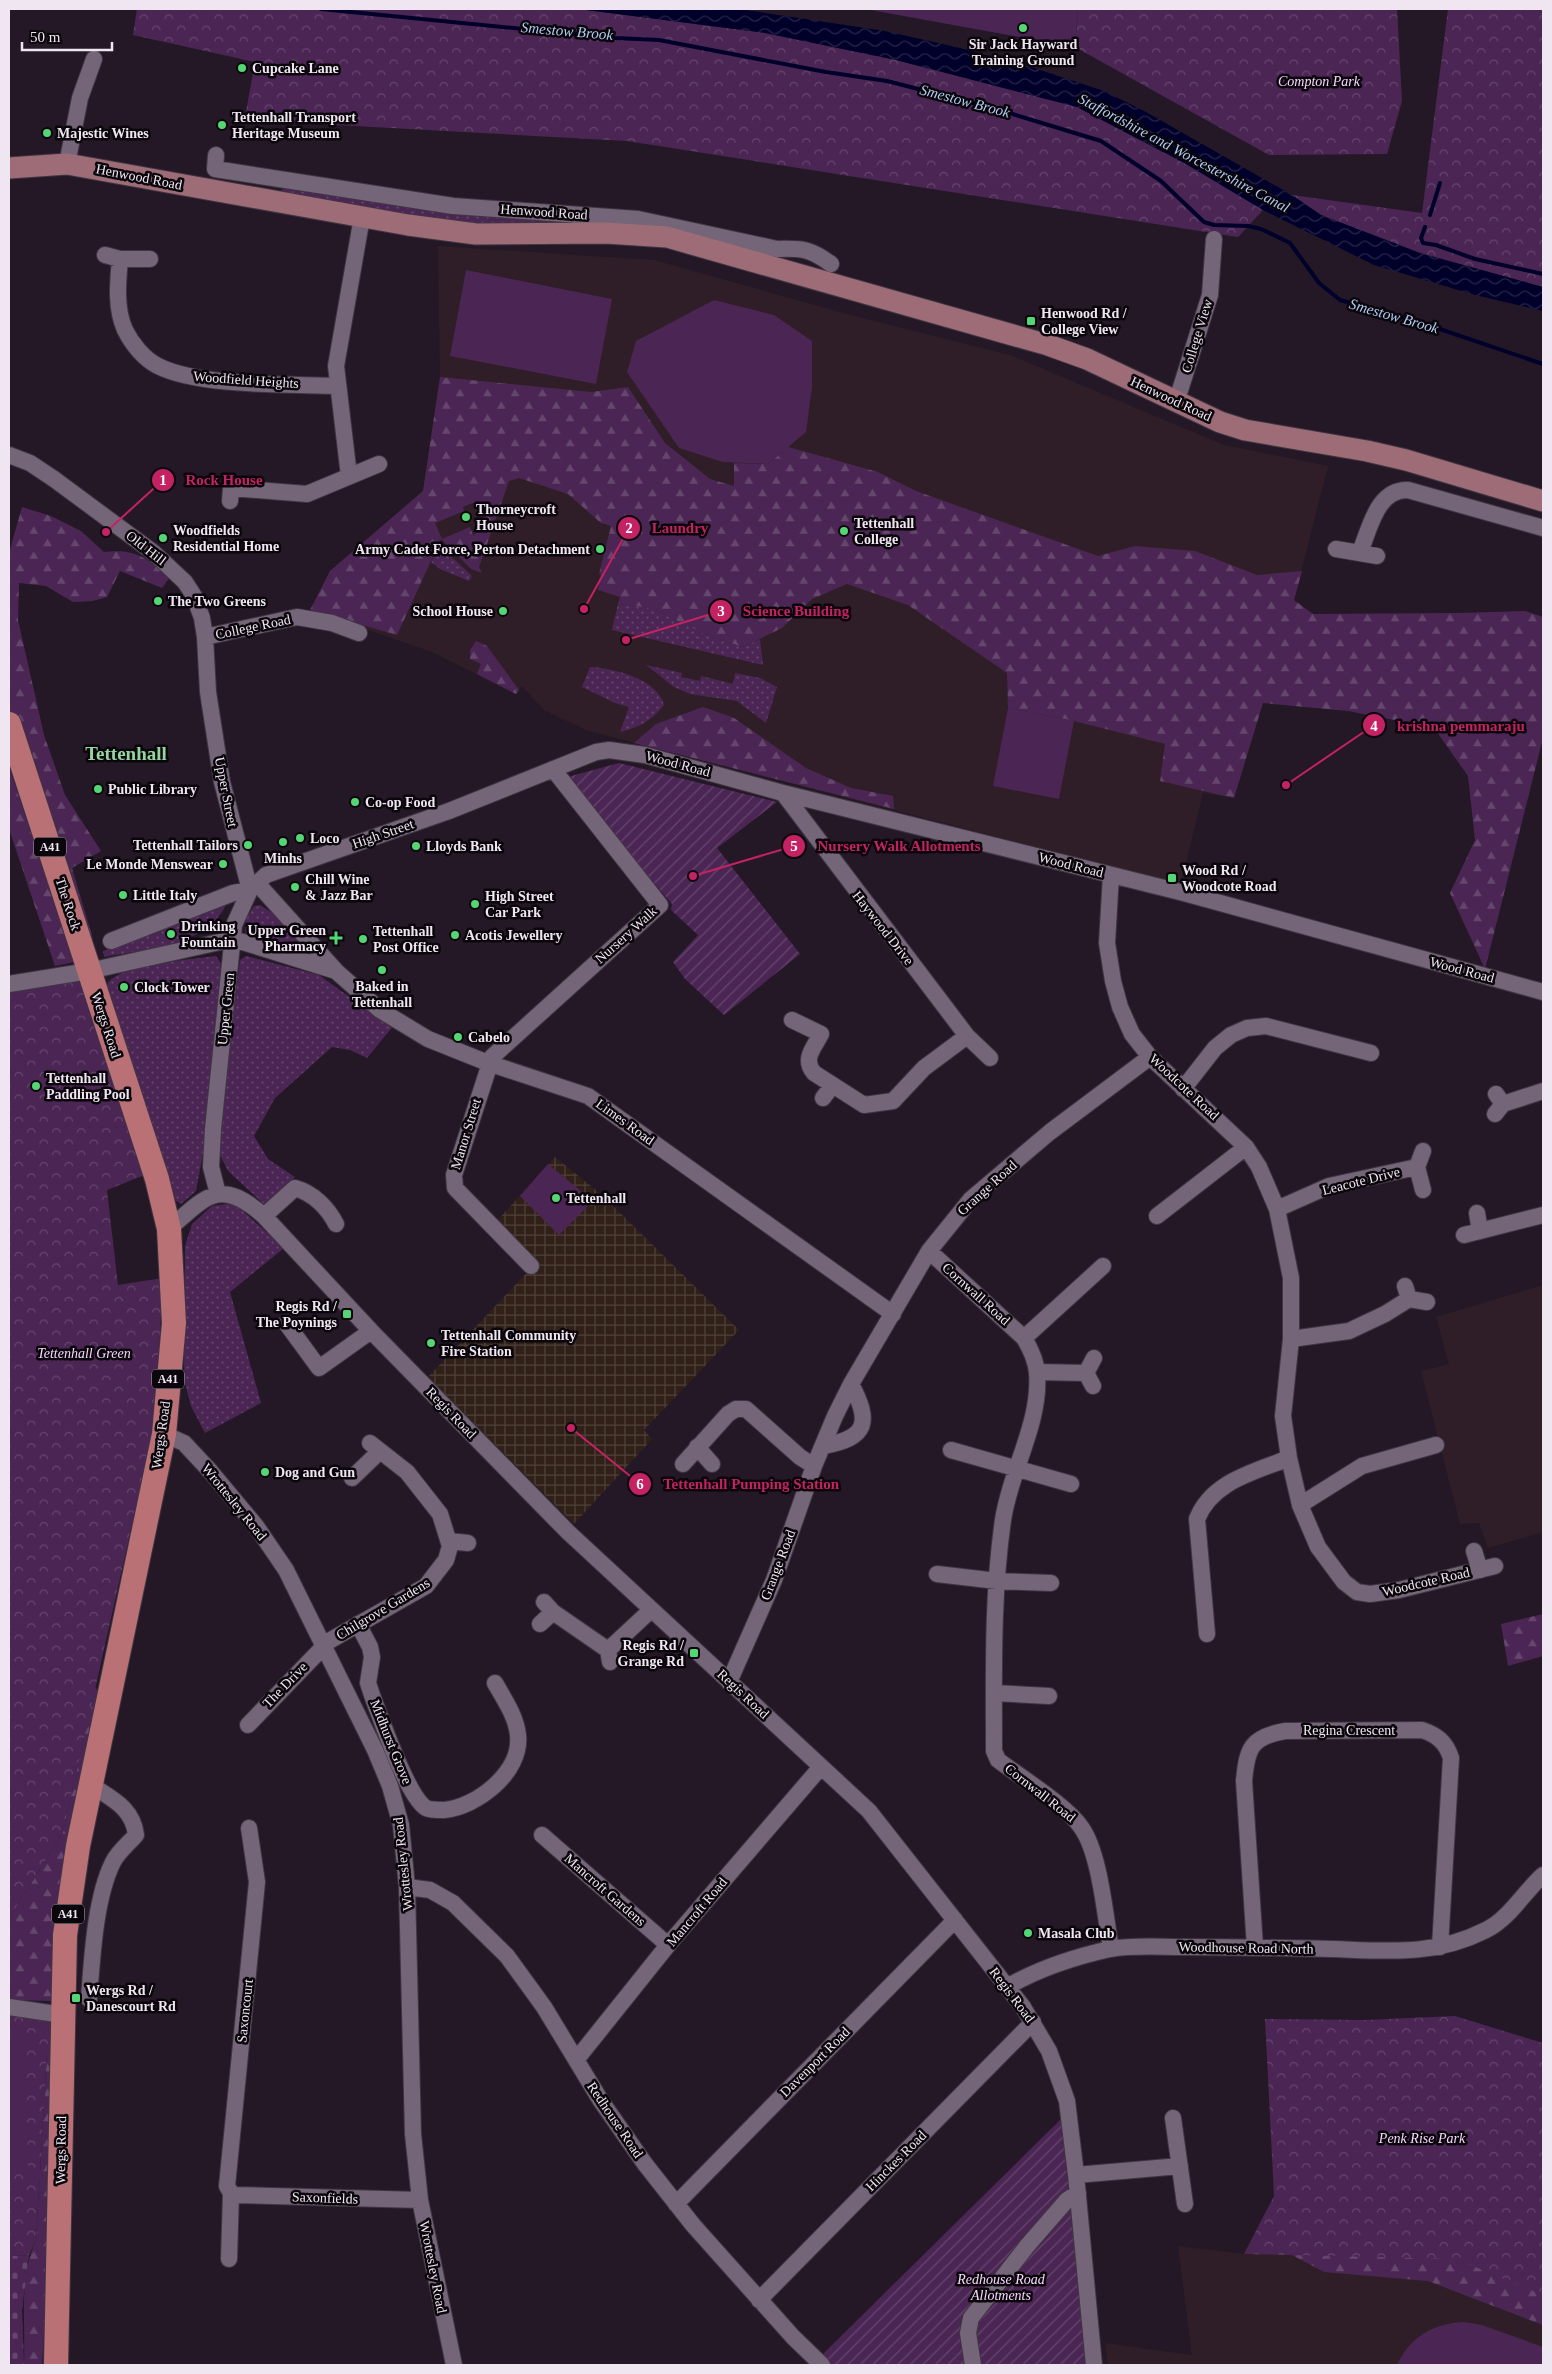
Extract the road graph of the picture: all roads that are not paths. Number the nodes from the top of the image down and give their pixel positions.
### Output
1 (94, 59) dead end
2 (216, 155) dead end
3 (67, 164) junction
4 (9, 168) edge
5 (272, 178) junction
6 (268, 199) junction
7 (362, 217) junction
8 (1214, 239) dead end
9 (815, 252) junction
10 (150, 259) dead end
11 (831, 264) dead end
12 (805, 274) junction
13 (338, 386) junction
14 (1176, 403) junction
15 (9, 455) edge
16 (379, 464) dead end
17 (349, 476) junction
18 (1543, 500) edge
19 (230, 501) dead end
20 (1543, 528) edge
21 (1336, 549) dead end
22 (1360, 552) junction
23 (1377, 556) dead end
24 (359, 634) dead end
25 (205, 637) junction
26 (208, 692) joint
27 (9, 724) edge
28 (596, 752) joint
29 (554, 769) junction
30 (783, 793) junction
31 (1111, 875) junction
32 (253, 886) junction
33 (233, 939) junction
34 (110, 941) dead end
35 (89, 971) junction
36 (337, 972) junction
37 (9, 984) edge
38 (1543, 992) edge
39 (792, 1020) dead end
40 (966, 1036) junction
41 (1360, 1056) dead end
42 (1150, 1057) junction
43 (990, 1058) dead end
44 (488, 1063) junction
45 (1183, 1089) junction
46 (1543, 1091) edge
47 (1498, 1104) dead end
48 (1246, 1147) junction
49 (1423, 1151) dead end
50 (1417, 1167) junction
51 (1423, 1190) dead end
52 (218, 1194) junction
53 (1277, 1209) junction
54 (1476, 1214) dead end
55 (1543, 1215) edge
56 (264, 1216) junction
57 (1157, 1216) dead end
58 (336, 1224) dead end
59 (169, 1229) junction
60 (1480, 1231) junction
61 (1464, 1235) dead end
62 (929, 1251) junction
63 (531, 1266) dead end
64 (1103, 1266) dead end
65 (1427, 1302) dead end
66 (893, 1314) junction
67 (286, 1323) dead end
68 (371, 1331) junction
69 (1024, 1338) junction
70 (1291, 1339) junction
71 (1094, 1358) dead end
72 (1037, 1372) junction
73 (851, 1384) junction
74 (164, 1434) junction
75 (1425, 1442) dead end
76 (823, 1446) junction
77 (697, 1447) junction
78 (951, 1450) dead end
79 (1289, 1458) junction
80 (683, 1464) dead end
81 (712, 1464) dead end
82 (814, 1466) junction
83 (1016, 1469) junction
84 (352, 1478) dead end
85 (1073, 1486) dead end
86 (1300, 1505) junction
87 (449, 1541) junction
88 (468, 1543) dead end
89 (1474, 1551) dead end
90 (937, 1574) dead end
91 (997, 1581) junction
92 (1054, 1583) dead end
93 (651, 1610) junction
94 (358, 1624) junction
95 (540, 1624) dead end
96 (1211, 1624) dead end
97 (322, 1646) junction
98 (729, 1682) junction
99 (495, 1683) dead end
100 (994, 1694) junction
101 (1049, 1696) dead end
102 (248, 1725) dead end
103 (820, 1768) junction
104 (91, 1785) junction
105 (249, 1828) dead end
106 (542, 1835) dead end
107 (1543, 1875) edge
108 (407, 1887) junction
109 (955, 1920) junction
110 (94, 1932) junction
111 (65, 1935) junction
112 (668, 1945) junction
113 (1255, 1947) junction
114 (1440, 1947) junction
115 (1111, 1949) junction
116 (1007, 1987) junction
117 (89, 1999) dead end
118 (9, 2007) edge
119 (63, 2015) junction
120 (1033, 2022) junction
121 (576, 2060) junction
122 (1173, 2118) dead end
123 (1180, 2166) junction
124 (1076, 2175) junction
125 (231, 2193) junction
126 (1078, 2193) junction
127 (420, 2200) junction
128 (676, 2204) junction
129 (1185, 2204) dead end
130 (228, 2259) dead end
131 (759, 2300) junction
132 (56, 2365) edge
133 (454, 2365) edge
134 (822, 2365) edge
135 (973, 2365) edge
136 (1094, 2365) edge

1 - 3 street
2 - 5 street, Henwood Road
3 - 4 main road, Henwood Road
3 - 6 main road, Henwood Road
5 - 6 street
5 - 9 street, Henwood Road
6 - 7 main road, Henwood Road
7 - 12 main road, Henwood Road
7 - 13 street
8 - 14 street, College View
9 - 11 street, Henwood Road
9 - 12 street
10 - 13 street, Woodfield Heights
12 - 14 main road, Henwood Road
13 - 17 street
14 - 18 main road, Henwood Road
15 - 25 street, Old Hill
16 - 17 street
17 - 19 street
20 - 22 street
21 - 22 street
22 - 23 street
24 - 25 street, College Road
25 - 26 street, Old Hill
26 - 32 street, Upper Street
27 - 35 highway, The Rock / A41
28 - 29 street, High Street
28 - 30 street, Wood Road
29 - 32 street, High Street
29 - 44 street, Nursery Walk
30 - 31 street, Wood Road
30 - 40 street, Haywood Drive
31 - 38 street, Wood Road
31 - 42 street, Woodcote Road
32 - 33 street
32 - 34 street
32 - 36 street, Limes Road
33 - 35 street
33 - 36 street, Limes Road
33 - 52 street, Upper Green
35 - 37 street
35 - 59 highway, Wergs Road / A41
36 - 44 street, Limes Road
39 - 40 street
40 - 43 street, Haywood Drive
41 - 45 street
42 - 45 street, Woodcote Road
42 - 62 street, Grange Road
44 - 63 street, Manor Street
44 - 66 street, Limes Road
45 - 48 street, Woodcote Road
46 - 47 street
48 - 53 street, Woodcote Road
48 - 57 street
49 - 50 street, Leacote Drive
50 - 51 street, Leacote Drive
50 - 53 street, Leacote Drive
52 - 56 street, Regis Road
52 - 59 street
53 - 70 street, Woodcote Road
54 - 60 street
55 - 60 street
56 - 58 street
56 - 68 street, Regis Road
59 - 74 highway, Wergs Road / A41
60 - 61 street
62 - 66 street, Grange Road
62 - 69 street, Cornwall Road
64 - 69 street
65 - 70 street
66 - 73 street, Grange Road
67 - 68 street
68 - 93 street, Regis Road
69 - 72 street, Cornwall Road
70 - 79 street, Woodcote Road
71 - 72 street
72 - 83 street, Cornwall Road
73 - 76 street, Grange Road
73 - 76 street
74 - 97 street, Wrottesley Road
74 - 104 highway, Wergs Road / A41
75 - 86 street
76 - 82 street, Grange Road
77 - 80 street
77 - 81 street
77 - 82 street
78 - 83 street
79 - 86 street, Woodcote Road
79 - 96 street
82 - 98 street, Grange Road
83 - 85 street
83 - 91 street, Cornwall Road
84 - 87 street
86 - 89 street, Woodcote Road
87 - 88 street
87 - 94 street, Chilgrove Gardens
90 - 91 street
91 - 92 street
91 - 100 street, Cornwall Road
93 - 95 street
93 - 98 street, Regis Road
94 - 97 street, Chilgrove Gardens
94 - 99 street, Midhurst Grove
97 - 102 street, The Drive
97 - 108 street, Wrottesley Road
98 - 103 street, Regis Road
100 - 101 street
100 - 115 street, Cornwall Road
103 - 109 street, Regis Road
103 - 112 street, Mancroft Road
104 - 110 street
104 - 111 highway, Wergs Road / A41
105 - 125 street, Saxoncourt
106 - 112 street, Mancroft Gardens
107 - 114 street, Woodhouse Road North
108 - 121 street, Redhouse Road
108 - 127 street, Wrottesley Road
109 - 116 street, Regis Road
109 - 128 street, Davenport Road
110 - 111 street
110 - 117 street
111 - 119 highway, Wergs Road / A41
112 - 121 street, Mancroft Road
113 - 114 street, Woodhouse Road North
113 - 114 street, Regina Crescent
113 - 115 street, Woodhouse Road North
115 - 116 street, Woodhouse Road North
116 - 120 street, Regis Road
118 - 119 street
119 - 132 highway, Wergs Road / A41
120 - 124 street, Regis Road
120 - 131 street, Hinckes Road
121 - 128 street, Redhouse Road
122 - 123 street
123 - 124 street
123 - 129 street
124 - 126 street, Regis Road
125 - 127 street, Saxonfields
125 - 130 street, Saxoncourt
126 - 135 street
126 - 136 street, Regis Road
127 - 133 street, Wrottesley Road
128 - 131 street, Redhouse Road
131 - 134 street, Redhouse Road

